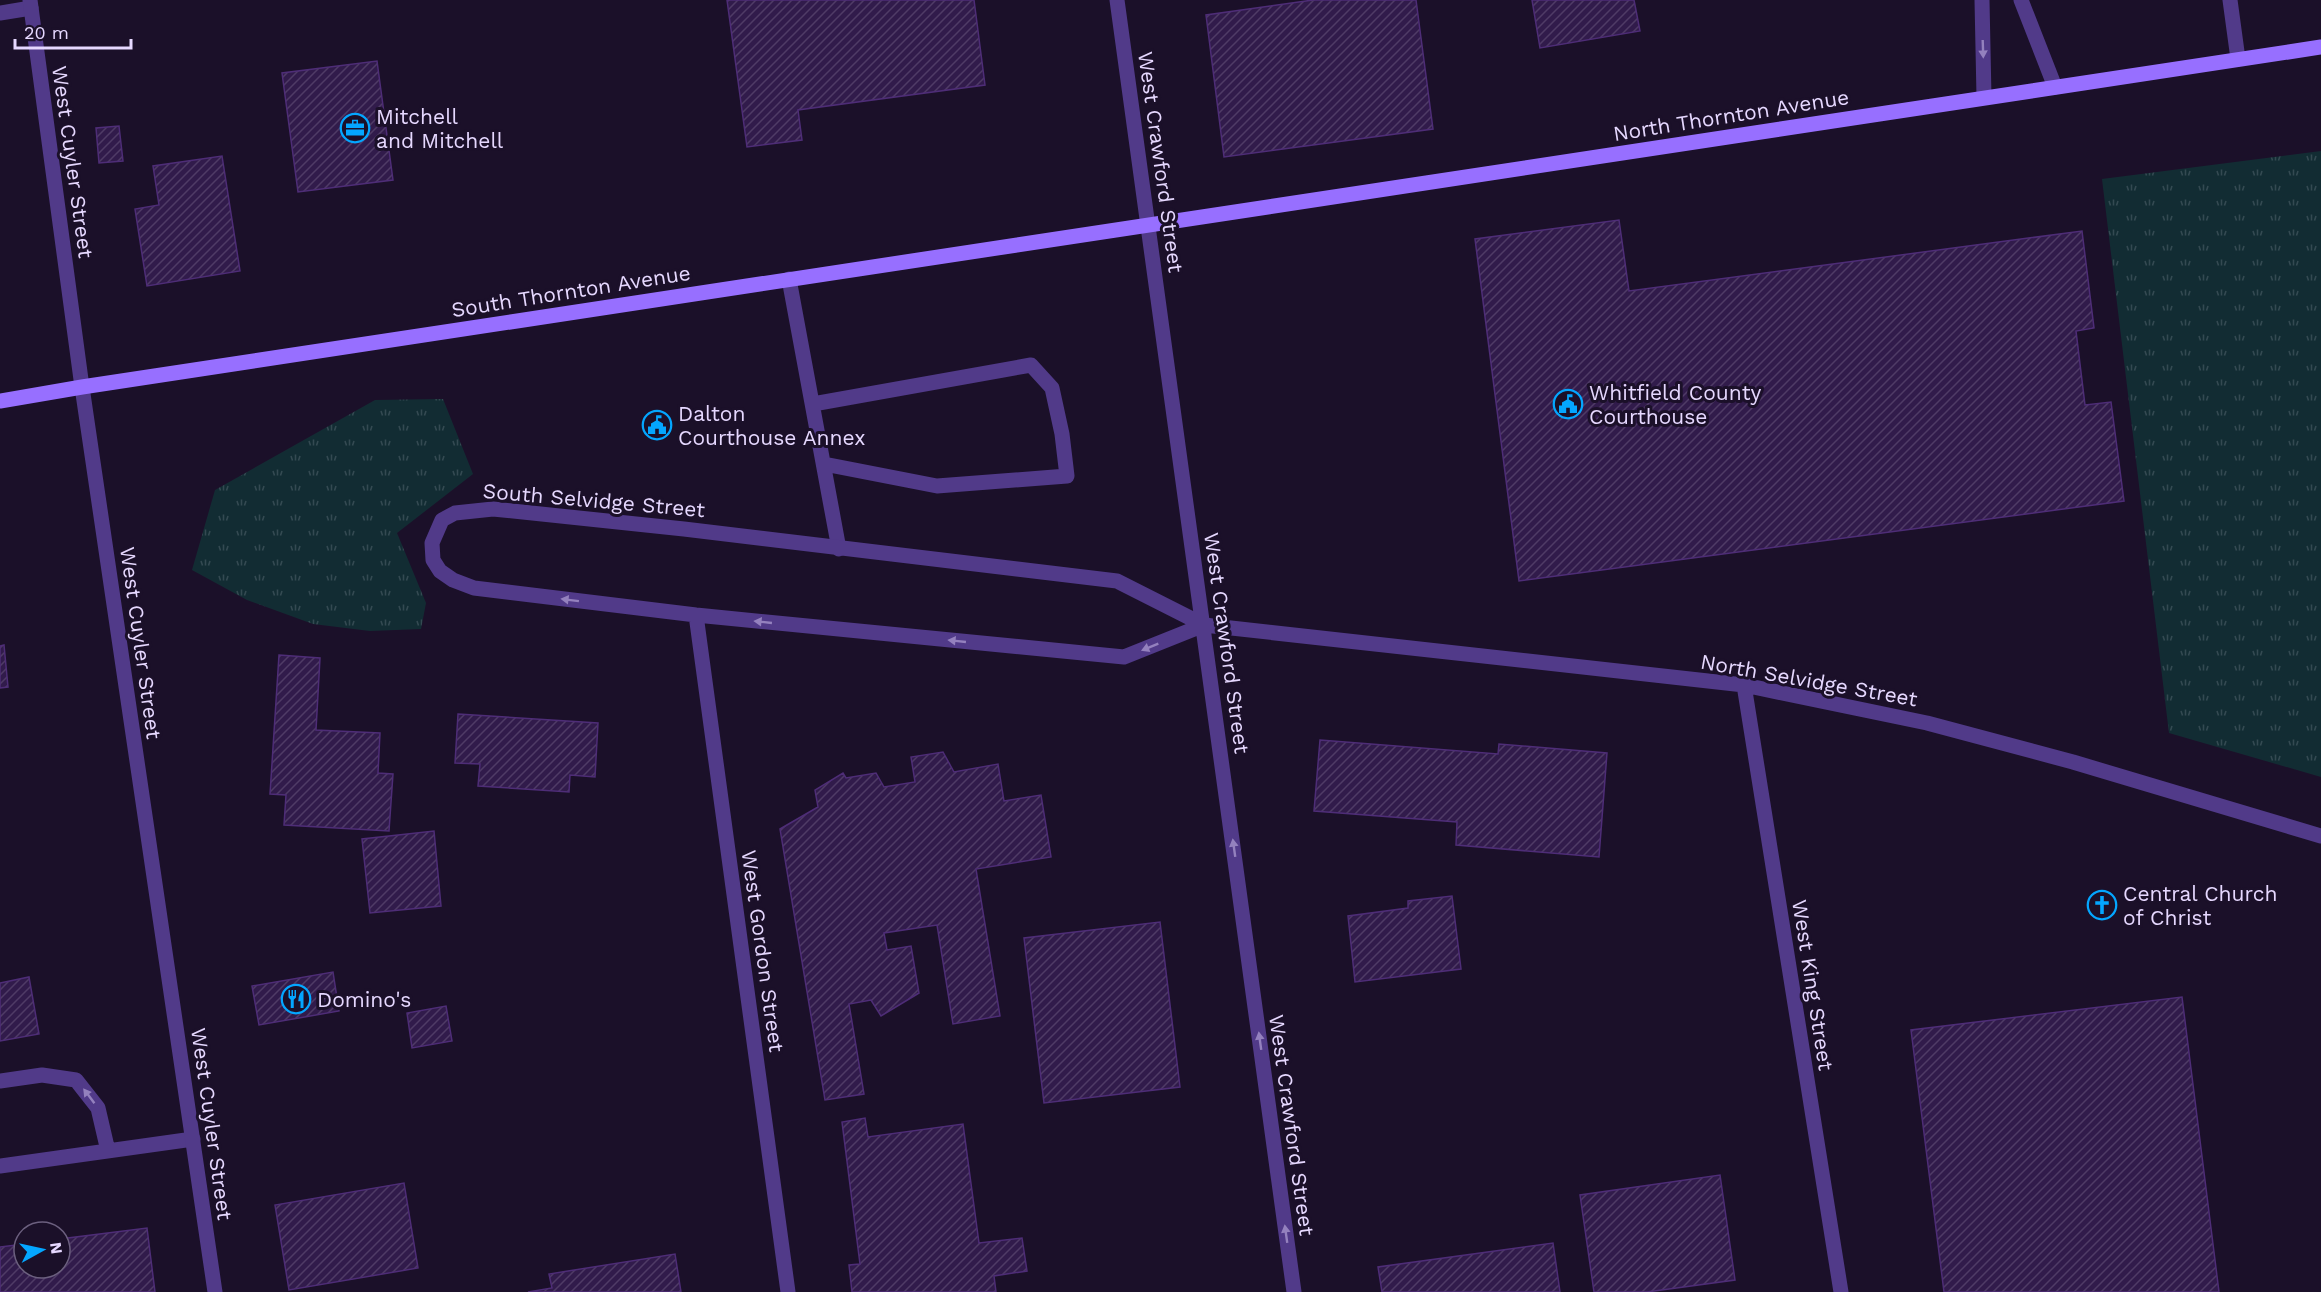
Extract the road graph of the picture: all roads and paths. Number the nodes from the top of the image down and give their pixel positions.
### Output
1 (1117, 0) edge
2 (1982, 0) edge
3 (2021, 0) edge
4 (2230, 0) edge
5 (30, 4) edge
6 (0, 13) edge
7 (2321, 47) edge
8 (2238, 59) junction
9 (2055, 87) junction
10 (1984, 98) junction
11 (1148, 224) junction
12 (789, 279) junction
13 (82, 387) junction
14 (0, 401) edge
15 (813, 404) junction
16 (824, 464) junction
17 (839, 549) junction
18 (696, 615) junction
19 (1204, 625) junction
20 (1744, 686) junction
21 (2321, 836) edge
22 (0, 1081) edge
23 (193, 1139) junction
24 (108, 1151) junction
25 (0, 1166) edge
26 (215, 1292) edge
27 (788, 1292) edge
28 (1294, 1292) edge
29 (1841, 1292) edge

1 - 11 street, West Crawford Street
2 -> 10 street
3 - 9 street
4 - 8 street
5 - 6 street
5 - 13 street, West Cuyler Street
7 - 8 main road, North Thornton Avenue
8 - 9 main road, North Thornton Avenue
9 - 10 main road, North Thornton Avenue
10 - 11 main road, North Thornton Avenue
11 - 12 main road, South Thornton Avenue
11 - 19 street, West Crawford Street
12 - 13 main road, South Thornton Avenue
12 - 15 street
13 - 14 main road, South Thornton Avenue
13 - 23 street, West Cuyler Street
15 - 16 street
15 - 16 street
16 - 17 street
18 -> 17 street, South Selvidge Street
17 - 19 street, South Selvidge Street
19 -> 18 street, South Selvidge Street
18 - 27 street, West Gordon Street
19 - 20 street, North Selvidge Street
28 -> 19 street, West Crawford Street
20 - 21 street, North Selvidge Street
20 - 29 street, West King Street
24 -> 22 street
23 - 24 street
23 - 26 street, West Cuyler Street
24 - 25 street

